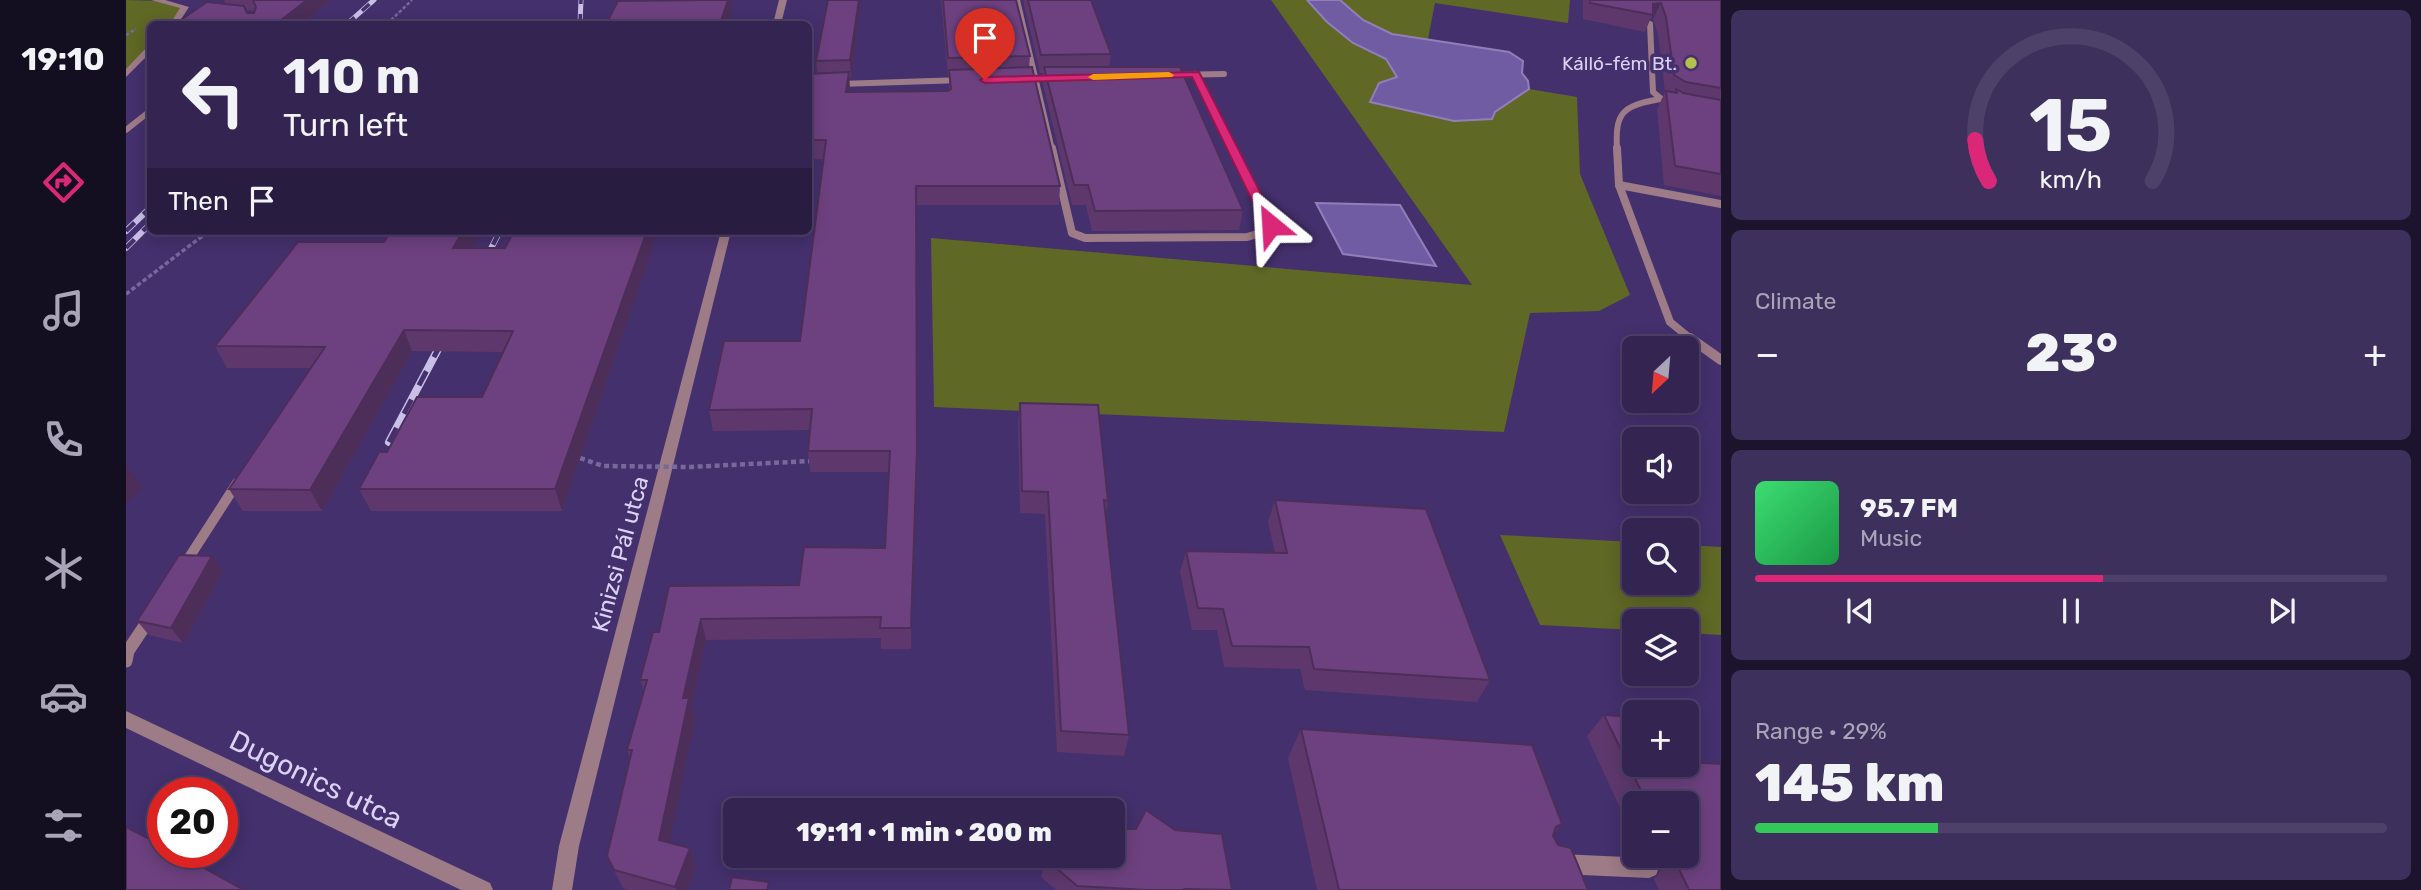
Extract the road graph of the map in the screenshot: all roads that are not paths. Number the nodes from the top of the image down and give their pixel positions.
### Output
1 (155, 0) edge
2 (783, 0) edge
3 (1017, 0) edge
4 (177, 21) edge
5 (778, 21) edge
6 (1650, 24) edge
7 (147, 52) edge
8 (126, 74) edge
9 (1195, 74) junction
10 (1224, 74) dead end
11 (1169, 75) edge
12 (1035, 78) junction
13 (1049, 78) edge
14 (1022, 79) edge
15 (969, 80) edge
16 (812, 85) edge
17 (1660, 99) junction
18 (1671, 103) edge
19 (147, 113) edge
20 (126, 130) edge
21 (1619, 185) junction
22 (1721, 204) edge
23 (725, 235) edge
24 (1721, 360) edge
25 (242, 477) edge
26 (174, 581) edge
27 (159, 605) edge
28 (126, 661) edge
29 (126, 719) edge
30 (1542, 863) edge
31 (1622, 867) edge
32 (482, 890) edge
33 (562, 890) edge

1 - 4 street
2 - 5 street
3 - 12 lane
6 - 17 lane
7 - 8 street
9 - 10 lane
9 - 11 lane
9 - 12 lane
12 - 13 lane
12 - 14 lane
15 - 16 lane
17 - 18 lane
17 - 21 lane
19 - 20 lane
21 - 22 lane
21 - 24 lane
23 - 33 street, Kinizsi Pál utca
25 - 26 lane
27 - 28 lane
29 - 32 street, Dugonics utca
30 - 31 street

